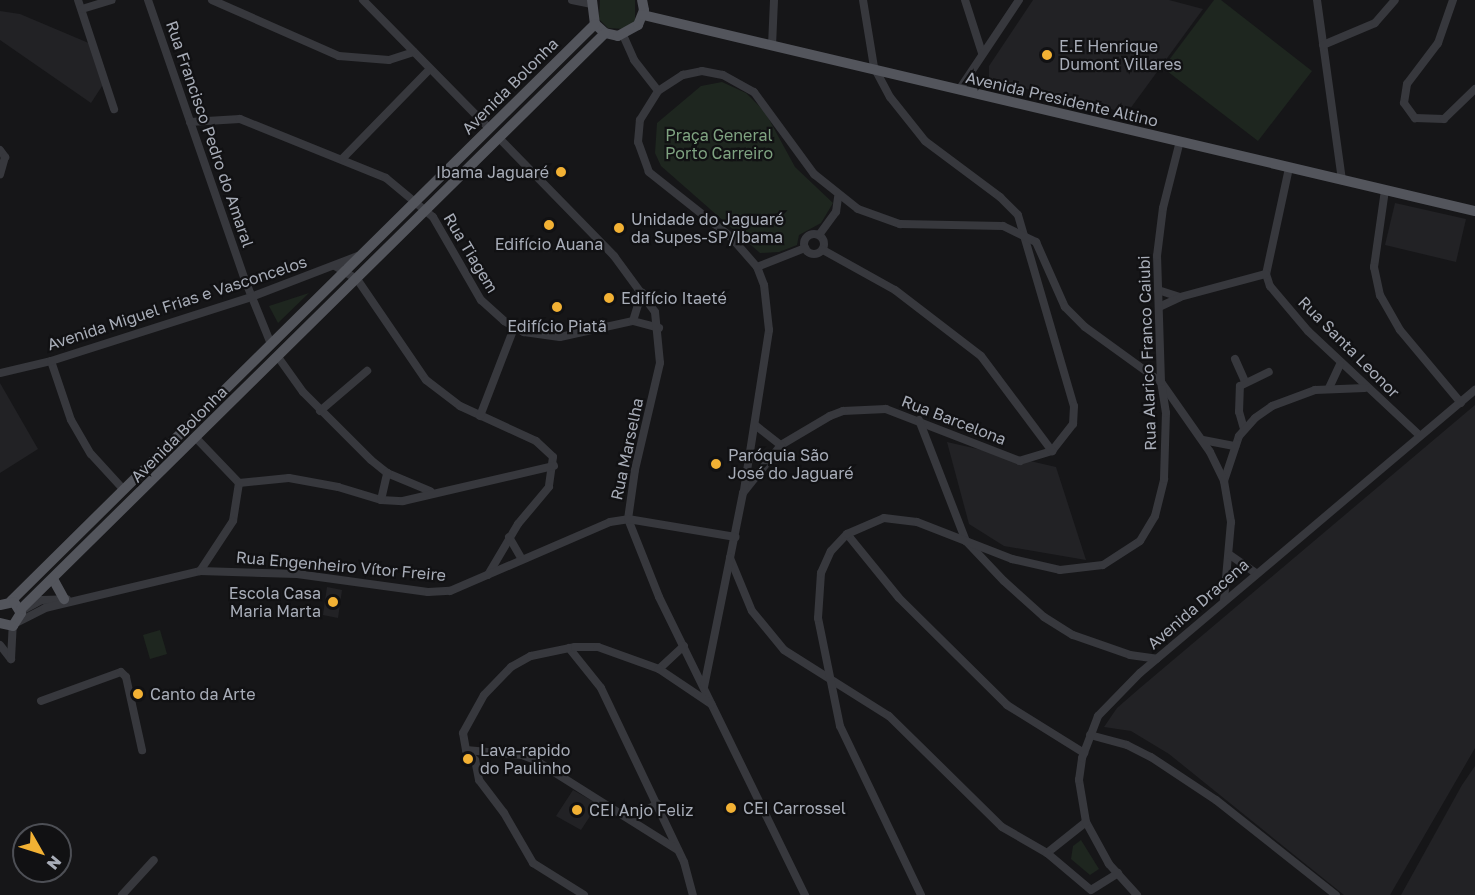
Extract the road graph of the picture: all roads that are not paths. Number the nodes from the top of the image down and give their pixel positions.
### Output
1 (78, 0) edge
2 (112, 0) edge
3 (152, 0) edge
4 (212, 0) edge
5 (363, 0) edge
6 (572, 0) edge
7 (642, 0) edge
8 (774, 0) edge
9 (863, 0) edge
10 (965, 0) edge
11 (1018, 0) edge
12 (1317, 0) edge
13 (1395, 0) edge
14 (1453, 0) edge
15 (592, 2) edge
16 (82, 9) junction
17 (643, 15) junction
18 (595, 24) junction
19 (605, 33) junction
20 (623, 35) junction
21 (1323, 45) junction
22 (772, 46) junction
23 (414, 52) junction
24 (982, 52) junction
25 (874, 68) junction
26 (430, 69) junction
27 (1475, 89) edge
28 (959, 90) junction
29 (658, 91) junction
30 (114, 109) dead end
31 (190, 122) junction
32 (489, 128) junction
33 (499, 138) junction
34 (1180, 141) junction
35 (1, 151) edge
36 (343, 158) junction
37 (1289, 168) junction
38 (0, 174) edge
39 (1342, 180) junction
40 (1385, 190) junction
41 (838, 197) junction
42 (416, 201) junction
43 (426, 210) junction
44 (1475, 211) edge
45 (1024, 234) junction
46 (819, 235) junction
47 (805, 248) junction
48 (823, 250) junction
49 (757, 267) junction
50 (340, 268) junction
51 (1266, 274) junction
52 (357, 279) junction
53 (1158, 290) junction
54 (642, 292) junction
55 (251, 297) junction
56 (1180, 297) junction
57 (1159, 307) junction
58 (633, 321) junction
59 (514, 328) junction
60 (659, 328) junction
61 (271, 344) junction
62 (278, 357) junction
63 (1235, 359) dead end
64 (51, 361) junction
65 (1340, 364) junction
66 (367, 371) dead end
67 (1269, 372) dead end
68 (0, 373) edge
69 (1245, 381) junction
70 (1161, 382) junction
71 (1329, 388) junction
72 (1365, 388) junction
73 (1475, 390) edge
74 (1461, 403) junction
75 (320, 411) junction
76 (480, 416) junction
77 (919, 420) junction
78 (755, 425) junction
79 (1244, 429) junction
80 (1419, 435) junction
81 (196, 438) junction
82 (1203, 440) junction
83 (781, 445) junction
84 (1235, 446) junction
85 (1052, 451) junction
86 (554, 466) junction
87 (387, 473) junction
88 (1224, 481) junction
89 (238, 483) junction
90 (124, 490) junction
91 (430, 491) junction
92 (743, 494) junction
93 (381, 500) junction
94 (628, 519) junction
95 (847, 534) junction
96 (509, 537) junction
97 (735, 537) junction
98 (966, 541) junction
99 (1230, 555) junction
100 (521, 558) junction
101 (730, 558) junction
102 (200, 572) junction
103 (1256, 573) junction
104 (488, 575) junction
105 (53, 579) junction
106 (64, 599) junction
107 (1224, 600) junction
108 (77, 601) junction
109 (3, 603) edge
110 (21, 610) junction
111 (7, 624) edge
112 (0, 645) edge
113 (684, 646) junction
114 (569, 648) junction
115 (1157, 659) junction
116 (658, 669) junction
117 (828, 680) junction
118 (704, 687) junction
119 (41, 701) dead end
120 (711, 704) junction
121 (1090, 735) junction
122 (142, 750) dead end
123 (466, 750) junction
124 (1084, 753) junction
125 (657, 804) junction
126 (631, 818) junction
127 (1086, 822) junction
128 (678, 850) junction
129 (1047, 852) junction
130 (154, 860) dead end
131 (1118, 873) junction
132 (914, 883) junction
133 (127, 893) edge
134 (1092, 893) edge
135 (804, 894) edge
136 (584, 895) edge
137 (693, 895) edge
138 (921, 895) edge
139 (927, 895) edge
140 (1137, 895) edge
141 (1336, 895) edge

1 - 16 street
2 - 16 street
3 - 31 street, Rua Francisco Pedro do Amaral
4 - 23 street
5 - 23 street
6 - 15 street
7 - 17 main road
8 - 22 street
9 - 25 street
10 - 24 street
11 - 24 street
12 - 21 street
13 - 21 street
14 - 27 street
15 - 18 main road
16 - 30 street
17 - 20 main road
17 - 22 main road, Avenida Presidente Altino
18 - 19 main road
18 - 32 main road, Avenida Bolonha
19 - 20 main road
19 - 33 main road, Avenida Bolonha
20 - 29 street
21 - 39 street
22 - 25 main road, Avenida Presidente Altino
23 - 26 street
24 - 28 street
25 - 28 main road, Avenida Presidente Altino
25 - 45 street
26 - 32 street
26 - 36 street
28 - 34 main road, Avenida Presidente Altino
29 - 41 street
29 - 49 street
31 - 36 street, Rua Tiagem
31 - 55 street, Rua Francisco Pedro do Amaral
32 - 42 main road, Avenida Bolonha
33 - 43 main road, Avenida Bolonha
33 - 54 street, Rua Marselha
34 - 37 main road, Avenida Presidente Altino
34 - 53 street, Rua Alarico Franco Caiubi
35 - 38 street
36 - 42 street, Rua Tiagem
37 - 39 main road, Avenida Presidente Altino
37 - 51 street
39 - 40 main road, Avenida Presidente Altino
40 - 44 main road, Avenida Presidente Altino
40 - 74 street
41 - 45 street
41 - 46 street
42 - 43 street, Rua Tiagem
42 - 50 main road, Avenida Bolonha
43 - 52 main road, Avenida Bolonha
43 - 59 street, Rua Tiagem
45 - 70 street
45 - 85 street
46 - 47 street
46 - 48 street
47 - 48 street
47 - 49 street
48 - 85 street
49 - 78 street
50 - 52 street
50 - 55 street, Avenida Miguel Frias e Vasconcelos
50 - 61 main road, Avenida Bolonha
51 - 56 street
51 - 65 street, Rua Santa Leonor
52 - 62 main road, Avenida Bolonha
52 - 76 street
53 - 56 street
53 - 57 street, Rua Alarico Franco Caiubi
54 - 58 street
54 - 60 street, Rua Marselha
55 - 61 street, Rua Francisco Pedro do Amaral
55 - 64 street, Avenida Miguel Frias e Vasconcelos
56 - 57 street
57 - 70 street, Rua Alarico Franco Caiubi
58 - 59 street, Rua Tiagem
58 - 60 street, Rua Tiagem
59 - 76 street
60 - 94 street, Rua Marselha
61 - 90 main road, Avenida Bolonha
62 - 75 street
62 - 81 main road, Avenida Bolonha
63 - 69 street
64 - 68 street, Avenida Miguel Frias e Vasconcelos
64 - 90 street
65 - 71 street
65 - 72 street, Rua Santa Leonor
66 - 75 street
67 - 69 street
69 - 79 street
70 - 82 street
70 - 98 street, Rua Alarico Franco Caiubi
71 - 72 street
71 - 79 street
72 - 80 street, Rua Santa Leonor
73 - 74 street, Avenida Dracena
74 - 80 street, Avenida Dracena
75 - 87 street
76 - 86 street
77 - 83 street, Rua Barcelona
77 - 85 street, Rua Barcelona
77 - 98 street
78 - 83 street
78 - 92 street
79 - 84 street
80 - 103 street, Avenida Dracena
81 - 89 street
81 - 105 main road, Avenida Bolonha
82 - 84 street
82 - 88 street
83 - 92 street, Rua Barcelona
84 - 88 street
86 - 91 street
86 - 96 street
87 - 91 street
87 - 93 street
88 - 99 street
89 - 93 street
89 - 102 street
90 - 109 main road, Avenida Bolonha
91 - 93 street
92 - 97 street, Rua Barcelona
94 - 97 street
94 - 100 street, Rua Engenheiro Vítor Freire
94 - 113 street, Rua Marselha
95 - 98 street, Rua Alarico Franco Caiubi
95 - 117 street, Rua Alarico Franco Caiubi
95 - 124 street
96 - 100 street
96 - 104 street
97 - 101 street, Rua Barcelona
98 - 115 street
99 - 103 street
99 - 107 street
100 - 104 street, Rua Engenheiro Vítor Freire
101 - 117 street
101 - 118 street, Rua Barcelona
102 - 104 street, Rua Engenheiro Vítor Freire
102 - 108 street, Rua Engenheiro Vítor Freire
103 - 107 street, Avenida Dracena
105 - 106 main road
105 - 110 main road, Avenida Bolonha
106 - 108 street, Rua Engenheiro Vítor Freire
106 - 110 street, Rua Engenheiro Vítor Freire
107 - 115 street, Avenida Dracena
108 - 111 street, Rua Engenheiro Vítor Freire
109 - 110 main road
110 - 111 main road
111 - 112 street
113 - 116 street
113 - 118 street, Rua Marselha
114 - 116 street
114 - 123 street
114 - 125 street
115 - 121 street, Avenida Dracena
116 - 120 street
117 - 129 street
117 - 132 street, Rua Alarico Franco Caiubi
118 - 120 street, Rua Marselha
119 - 122 street
120 - 135 street, Rua Marselha
121 - 124 street, Avenida Dracena
121 - 141 street
123 - 126 street
123 - 136 street
124 - 127 street, Avenida Dracena
125 - 126 street
125 - 128 street
126 - 128 street
127 - 129 street
127 - 131 street, Avenida Dracena
128 - 137 street
129 - 134 street
130 - 133 street
131 - 134 street
131 - 140 street, Avenida Dracena
132 - 138 street, Rua Alarico Franco Caiubi
132 - 139 street

